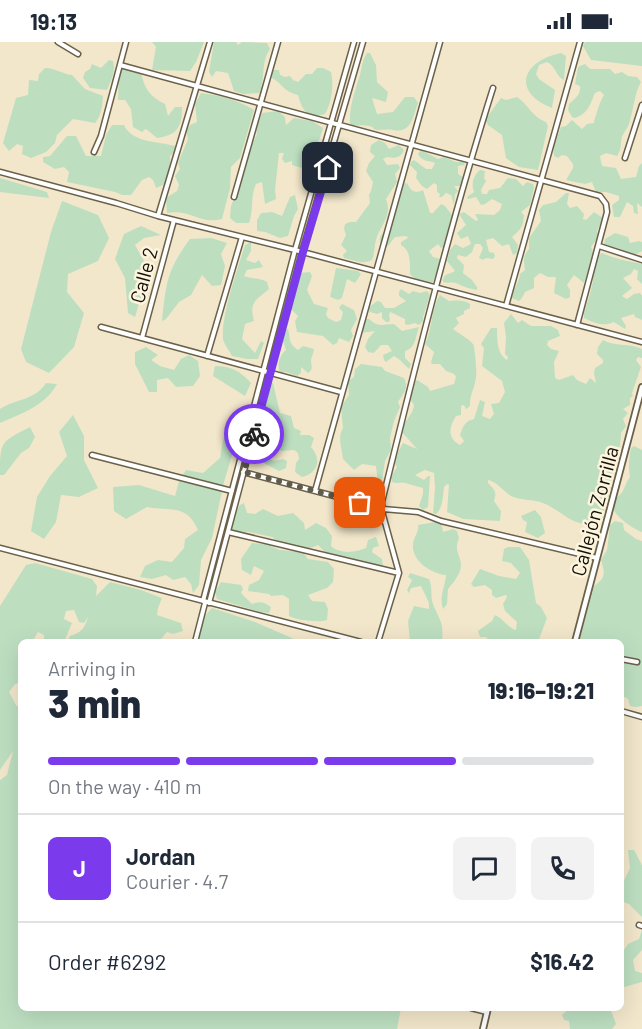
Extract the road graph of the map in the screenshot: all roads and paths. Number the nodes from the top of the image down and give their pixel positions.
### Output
1 (58, 42) edge
2 (126, 42) edge
3 (210, 42) edge
4 (278, 42) edge
5 (354, 42) edge
6 (363, 42) edge
7 (440, 42) edge
8 (580, 42) edge
9 (78, 54) dead end
10 (120, 65) junction
11 (197, 86) junction
12 (493, 88) dead end
13 (260, 104) junction
14 (642, 105) edge
15 (331, 123) junction
16 (340, 126) junction
17 (410, 145) junction
18 (94, 152) dead end
19 (625, 158) dead end
20 (470, 161) junction
21 (0, 172) edge
22 (540, 180) junction
23 (234, 197) dead end
24 (158, 216) junction
25 (174, 220) junction
26 (243, 237) junction
27 (599, 246) junction
28 (295, 250) junction
29 (303, 252) junction
30 (642, 260) edge
31 (375, 272) junction
32 (435, 287) junction
33 (506, 306) junction
34 (577, 325) junction
35 (101, 327) dead end
36 (141, 338) junction
37 (642, 342) edge
38 (207, 356) junction
39 (263, 372) junction
40 (270, 374) junction
41 (642, 387) edge
42 (341, 392) junction
43 (92, 455) dead end
44 (237, 471) junction
45 (244, 472) junction
46 (232, 491) junction
47 (315, 491) junction
48 (383, 509) junction
49 (228, 532) junction
50 (0, 548) edge
51 (597, 558) junction
52 (399, 573) junction
53 (206, 602) junction
54 (196, 639) edge
55 (349, 639) edge
56 (379, 639) edge
57 (576, 639) edge
58 (624, 660) edge
59 (637, 662) dead end
60 (624, 712) edge
61 (642, 717) edge
62 (487, 1011) edge
63 (483, 1029) edge

1 - 9 street
2 - 10 street
3 - 11 street
4 - 13 street
5 - 15 street
6 - 16 street
7 - 17 street
8 - 22 street
10 - 11 street
10 - 18 street
11 - 13 street
11 - 24 street
12 - 20 street
13 - 15 street
13 - 23 street
14 - 19 street
15 - 16 street
15 - 28 street
16 - 17 street
16 - 29 street
17 - 20 street
17 - 31 street
20 - 22 street
20 - 32 street
21 - 24 street
22 - 27 street
22 - 33 street
24 - 25 street
25 - 26 street
25 - 36 street, Calle 2
26 - 28 street
26 - 38 street
27 - 30 street
27 - 34 street
28 - 29 street
28 - 39 street
29 - 31 street
29 - 40 street
31 - 32 street
31 - 42 street
32 - 33 street
32 - 48 street
33 - 34 street
34 - 37 street
35 - 36 street
36 - 38 street
38 - 39 street
39 - 40 street
39 - 44 street
40 - 42 street
40 - 45 street
41 - 51 street, Callejón Zorrilla
42 - 47 street
43 - 46 street
44 - 45 street
44 - 46 street
45 - 47 street
45 - 49 street
46 - 53 street
47 - 48 street
48 - 51 street
48 - 52 street
49 - 52 street
49 - 53 street
50 - 53 street
51 - 57 street, Callejón Zorrilla
52 - 56 street
53 - 54 street
53 - 55 street
58 - 59 street
60 - 61 street
62 - 63 street

